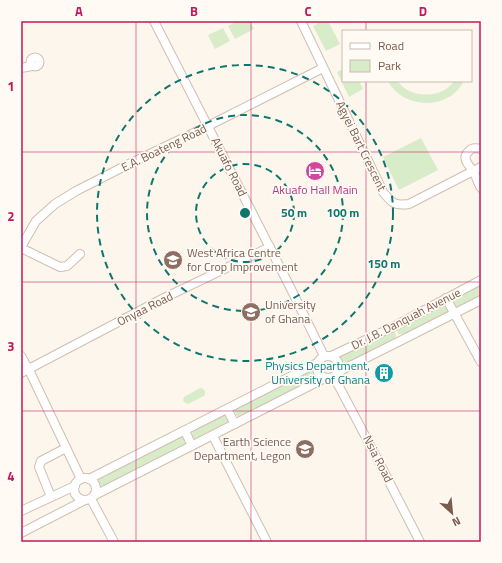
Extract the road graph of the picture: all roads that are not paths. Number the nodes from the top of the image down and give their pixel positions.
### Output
1 (154, 21) edge
2 (300, 21) edge
3 (32, 66) dead end
4 (21, 68) edge
5 (323, 68) junction
6 (208, 126) junction
7 (481, 149) edge
8 (481, 167) edge
9 (473, 171) junction
10 (481, 188) edge
11 (21, 247) edge
12 (270, 247) junction
13 (80, 254) dead end
14 (481, 280) edge
15 (446, 298) junction
16 (481, 300) edge
17 (454, 313) junction
18 (21, 356) edge
19 (328, 356) junction
20 (481, 362) edge
21 (318, 363) junction
22 (25, 372) edge
23 (336, 375) junction
24 (325, 378) junction
25 (227, 409) junction
26 (235, 424) junction
27 (185, 431) junction
28 (213, 436) junction
29 (192, 446) junction
30 (66, 448) junction
31 (85, 479) junction
32 (75, 486) junction
33 (51, 497) junction
34 (90, 498) junction
35 (21, 511) edge
36 (21, 533) edge
37 (114, 542) edge
38 (267, 542) edge
39 (420, 542) edge

1 - 6 street, Akuafo Road
2 - 5 street, Agyei Bart Crescent
3 - 4 street
5 - 6 street, E.A. Boateng Road
5 - 9 street, Agyei Bart Crescent
6 - 11 street, E.A. Boateng Road
6 - 12 street, Akuafo Road
7 - 9 street
8 - 9 street, Agyei Bart Crescent
9 - 10 street
11 - 13 street
12 - 19 street, Akuafo Road
12 - 22 street, Onyaa Road
14 - 15 street, Dr. J.B. Danquah Avenue
15 - 17 street
15 - 19 street, Dr. J.B. Danquah Avenue
16 - 17 street, Dr. J.B. Danquah Avenue
17 - 20 street
17 - 23 street, Dr. J.B. Danquah Avenue
18 - 22 street
19 - 21 street, Dr. J.B. Danquah Avenue
19 - 23 street
21 - 24 street
21 - 25 street, Dr. J.B. Danquah Avenue
22 - 30 street
23 - 24 street, Dr. J.B. Danquah Avenue
23 - 39 street, Nsia Road
24 - 26 street, Dr. J.B. Danquah Avenue
25 - 26 street
25 - 27 street, Dr. J.B. Danquah Avenue
26 - 28 street, Dr. J.B. Danquah Avenue
27 - 29 street
27 - 31 street, Dr. J.B. Danquah Avenue
28 - 29 street, Dr. J.B. Danquah Avenue
28 - 38 street
29 - 34 street, Dr. J.B. Danquah Avenue
30 - 31 street
30 - 33 street
31 - 32 street
31 - 34 street
32 - 33 street
32 - 34 street
33 - 35 street
34 - 36 street, Dr. J.B. Danquah Avenue
34 - 37 street

